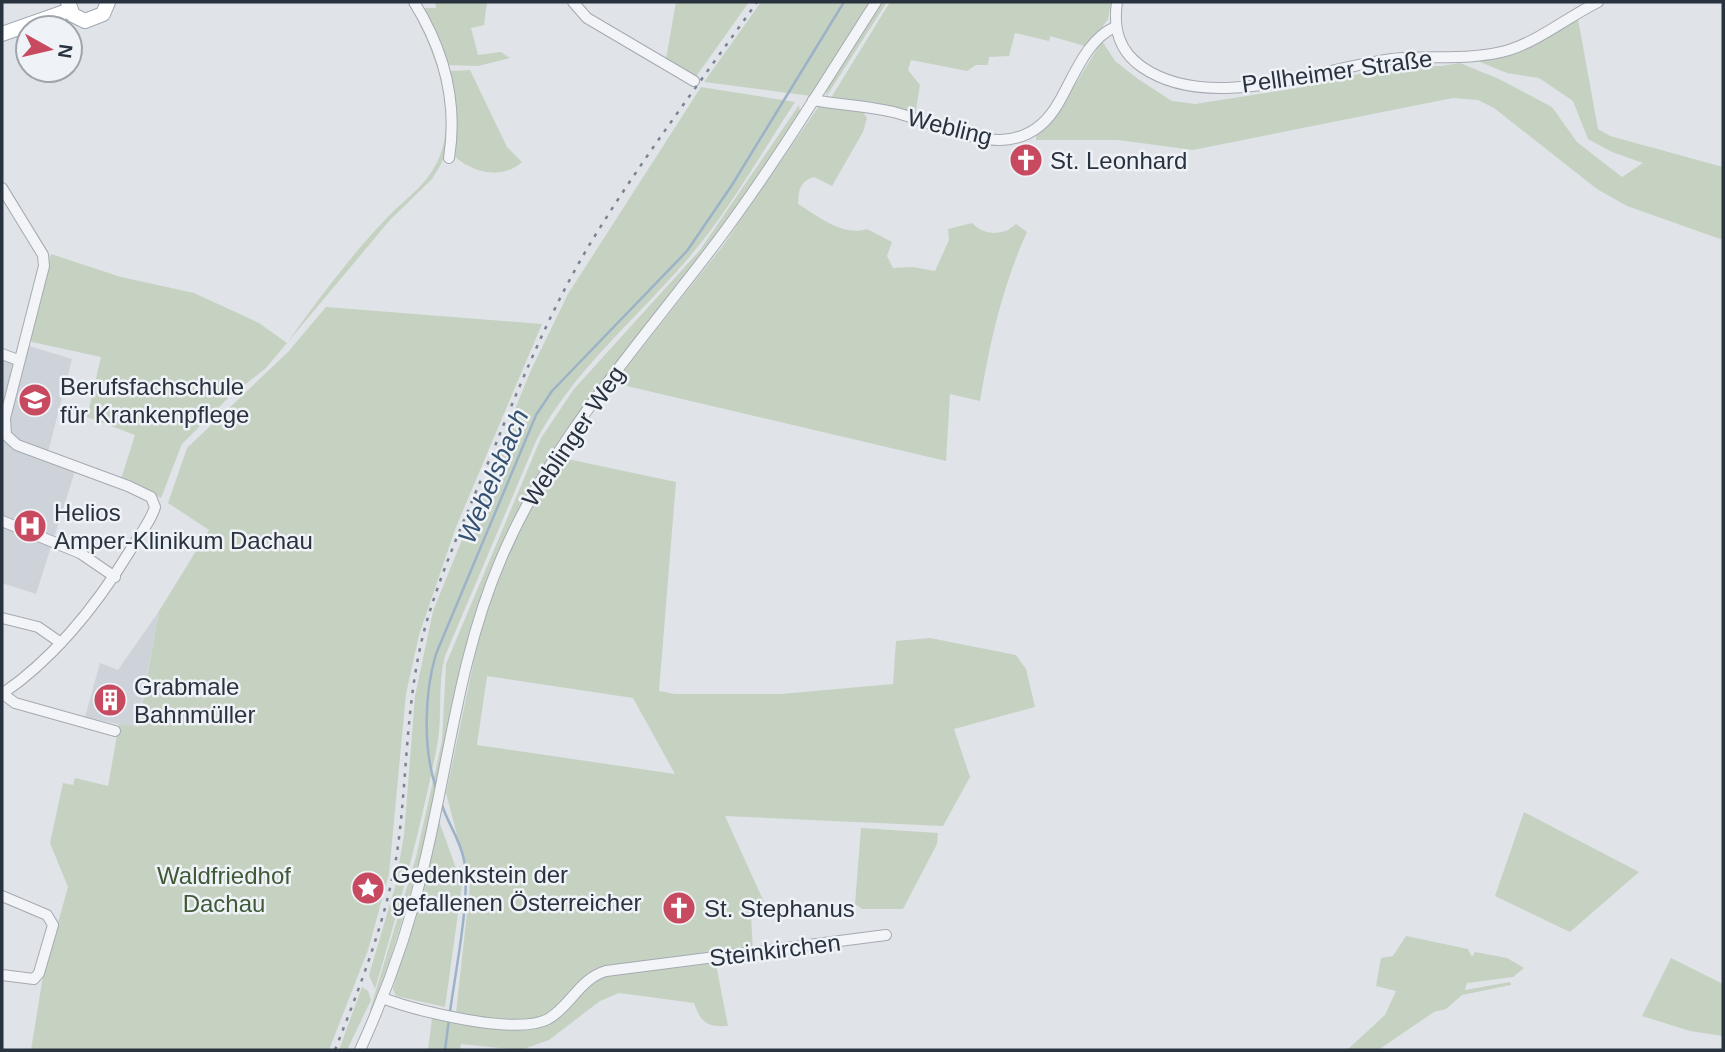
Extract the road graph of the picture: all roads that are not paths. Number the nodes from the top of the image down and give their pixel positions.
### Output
1 (108, 2) edge
2 (415, 2) edge
3 (573, 2) edge
4 (876, 2) edge
5 (1117, 2) edge
6 (1598, 2) edge
7 (69, 6) edge
8 (1115, 27) junction
9 (2, 34) edge
10 (694, 81) dead end
11 (813, 100) junction
12 (449, 158) dead end
13 (2, 188) edge
14 (2, 354) edge
15 (18, 360) junction
16 (4, 438) edge
17 (2, 521) edge
18 (115, 577) junction
19 (2, 618) edge
20 (61, 643) junction
21 (2, 694) edge
22 (115, 731) dead end
23 (2, 896) edge
24 (886, 935) dead end
25 (2, 975) edge
26 (382, 998) junction
27 (359, 1050) edge

1 - 7 main road
2 - 12 street
3 - 10 street
4 - 11 street, Weblinger Weg
5 - 8 street
6 - 8 street, Pellheimer Straße
7 - 9 main road
8 - 11 street, Webling
11 - 26 street, Weblinger Weg
13 - 15 street
14 - 15 street
15 - 16 street
16 - 18 street
17 - 18 street
18 - 20 street
19 - 20 street
20 - 21 street
21 - 22 street
23 - 25 street
24 - 26 street, Steinkirchen
26 - 27 street, Weblinger Weg

